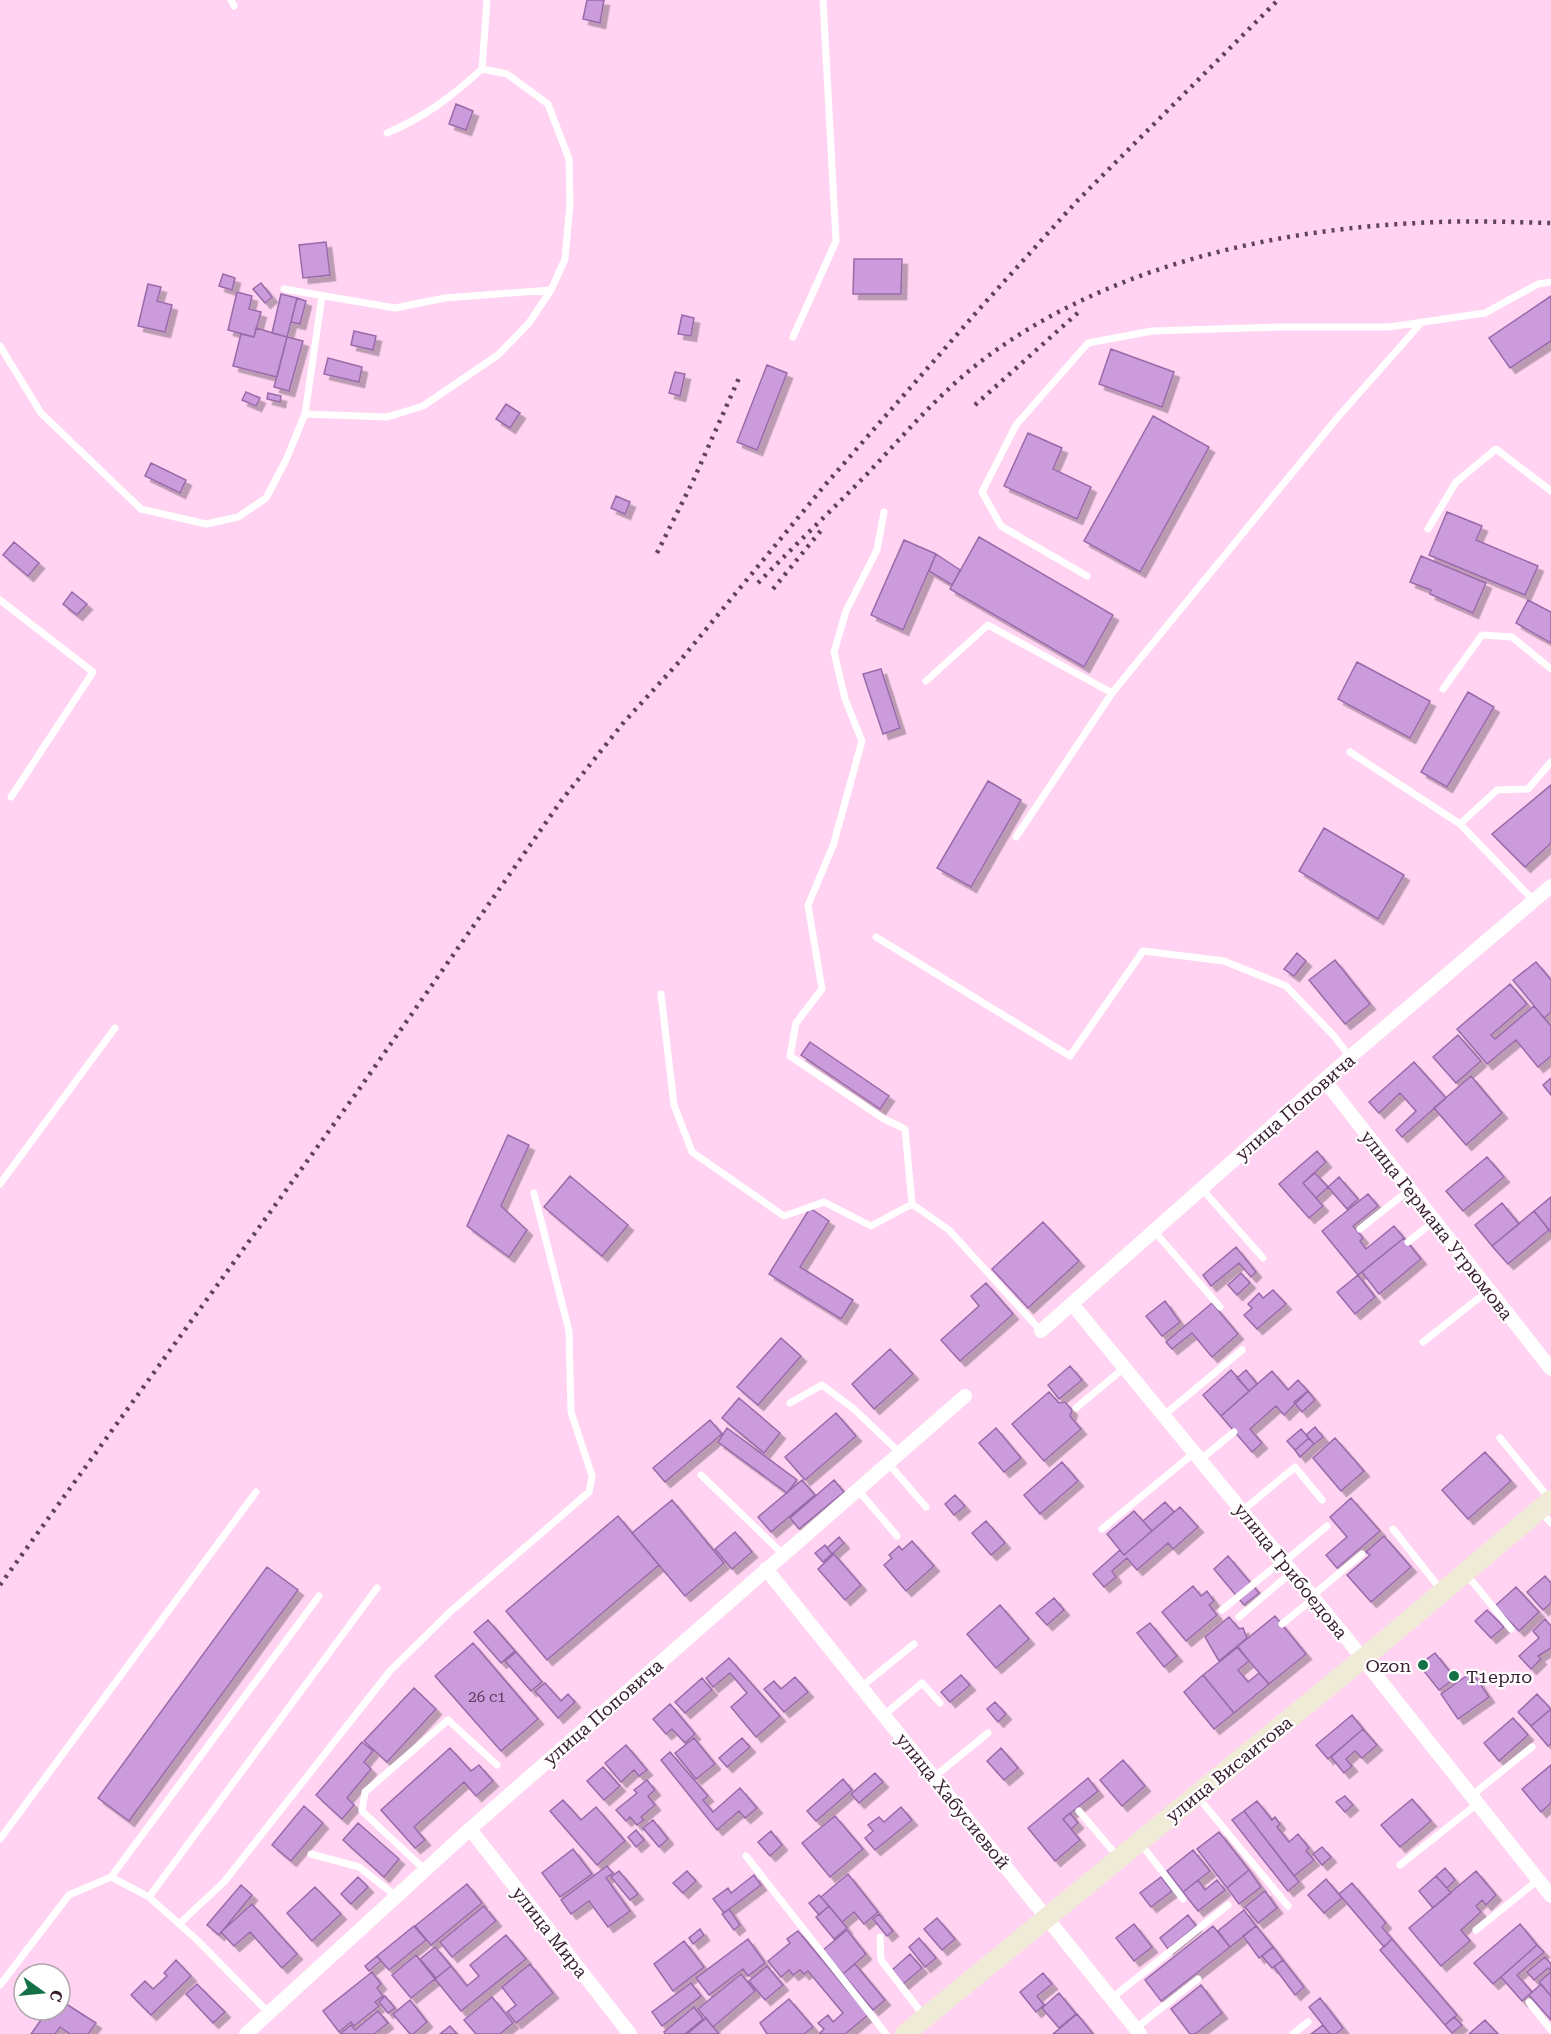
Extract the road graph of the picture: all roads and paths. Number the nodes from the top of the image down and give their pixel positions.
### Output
1 (487, 0) edge
2 (823, 0) edge
3 (482, 69) junction
4 (387, 133) dead end
5 (1551, 282) edge
6 (284, 289) dead end
7 (551, 290) junction
8 (322, 296) junction
9 (1422, 322) junction
10 (793, 337) dead end
11 (0, 346) edge
12 (305, 414) junction
13 (1551, 491) edge
14 (884, 513) dead end
15 (1428, 529) dead end
16 (1087, 576) dead end
17 (0, 600) edge
18 (1551, 669) edge
19 (926, 681) dead end
20 (1443, 689) dead end
21 (1112, 693) junction
22 (1350, 752) dead end
23 (1551, 762) edge
24 (11, 797) dead end
25 (1460, 824) junction
26 (1016, 837) dead end
27 (1545, 896) edge
28 (876, 937) dead end
29 (662, 994) dead end
30 (115, 1028) dead end
31 (1350, 1058) junction
32 (1325, 1081) junction
33 (0, 1184) edge
34 (1202, 1189) junction
35 (1408, 1190) junction
36 (534, 1193) dead end
37 (912, 1204) junction
38 (1434, 1221) junction
39 (1360, 1229) dead end
40 (1154, 1231) junction
41 (1407, 1242) dead end
42 (1263, 1258) dead end
43 (1489, 1289) junction
44 (1072, 1304) junction
45 (1220, 1307) dead end
46 (1041, 1331) joint
47 (1423, 1342) dead end
48 (1242, 1350) dead end
49 (1124, 1368) junction
50 (1551, 1369) edge
51 (965, 1396) dead end
52 (790, 1402) dead end
53 (1076, 1408) dead end
54 (1163, 1416) junction
55 (1234, 1432) dead end
56 (1500, 1437) dead end
57 (900, 1453) junction
58 (1197, 1457) junction
59 (888, 1463) junction
60 (701, 1475) dead end
61 (858, 1490) junction
62 (256, 1492) dead end
63 (1322, 1500) dead end
64 (926, 1507) dead end
65 (1548, 1508) edge
66 (1242, 1511) junction
67 (1327, 1526) dead end
68 (1102, 1529) dead end
69 (1393, 1529) dead end
70 (897, 1536) dead end
71 (783, 1554) junction
72 (1362, 1554) dead end
73 (1286, 1565) junction
74 (766, 1569) junction
75 (1465, 1574) junction
76 (377, 1588) dead end
77 (1443, 1592) junction
78 (319, 1596) dead end
79 (1313, 1597) junction
80 (1222, 1610) dead end
81 (1239, 1617) dead end
82 (1282, 1624) dead end
83 (1511, 1629) dead end
84 (914, 1644) dead end
85 (1362, 1659) junction
86 (861, 1687) junction
87 (940, 1703) dead end
88 (884, 1715) junction
89 (988, 1732) dead end
90 (1532, 1747) dead end
91 (497, 1765) dead end
92 (934, 1777) junction
93 (1197, 1795) junction
94 (1474, 1800) junction
95 (1079, 1811) dead end
96 (470, 1829) junction
97 (0, 1839) edge
98 (1140, 1842) junction
99 (311, 1854) dead end
100 (746, 1856) dead end
101 (1119, 1859) junction
102 (1400, 1865) dead end
103 (425, 1870) junction
104 (111, 1877) junction
105 (1538, 1881) junction
106 (396, 1896) junction
107 (1551, 1896) edge
108 (149, 1897) junction
109 (1183, 1899) dead end
110 (1228, 1905) dead end
111 (1288, 1906) dead end
112 (1048, 1918) junction
113 (180, 1924) junction
114 (1476, 1930) dead end
115 (880, 1937) dead end
116 (1198, 1979) dead end
117 (0, 1985) edge
118 (1112, 1998) junction
119 (1528, 2002) dead end
120 (269, 2013) junction
121 (925, 2018) junction
122 (1308, 2022) dead end
123 (1551, 2030) edge
124 (255, 2031) edge
125 (1138, 2031) edge
126 (630, 2034) edge
127 (886, 2034) edge
128 (905, 2034) edge
129 (1293, 2034) edge

1 - 3 lane
2 - 10 lane
3 - 4 lane
3 - 7 lane
5 - 9 lane
6 - 8 lane
7 - 8 lane
7 - 12 lane
8 - 12 lane
9 - 16 lane
9 - 21 lane
11 - 12 lane
13 - 15 lane
14 - 37 lane
17 - 24 lane
18 - 20 lane
19 - 21 lane
21 - 26 lane
22 - 25 lane
23 - 25 lane
25 - 27 lane
27 - 31 street, улица Поповича
28 - 31 lane
29 - 37 lane
30 - 33 lane
31 - 32 street, улица Поповича
32 - 34 street, улица Поповича
32 - 35 street, улица Германа Угрюмова
34 - 40 street, улица Поповича
34 - 42 lane
35 - 38 street, улица Германа Угрюмова
35 - 39 lane
36 - 113 lane
37 - 46 lane
38 - 41 lane
38 - 43 street, улица Германа Угрюмова
40 - 44 street, улица Поповича
40 - 45 lane
43 - 47 lane
43 - 50 street, улица Германа Угрюмова
44 - 46 street, улица Поповича
44 - 49 street, улица Грибоедова
48 - 54 lane
49 - 53 lane
49 - 54 street, улица Грибоедова
51 - 57 street, улица Поповича
52 - 57 lane
54 - 58 street, улица Грибоедова
55 - 58 lane
56 - 65 lane
57 - 59 street, улица Поповича
58 - 66 street, улица Грибоедова
58 - 68 lane
59 - 61 street, улица Поповича
59 - 64 lane
60 - 71 lane
61 - 70 lane
61 - 71 street, улица Поповича
62 - 97 lane
63 - 66 lane
65 - 75 main road, улица Висаитова
66 - 73 street, улица Грибоедова
67 - 73 lane
69 - 77 lane
71 - 74 street, улица Поповича
72 - 79 lane
73 - 79 street, улица Грибоедова
73 - 80 lane
73 - 81 lane
74 - 86 street, улица Хабусиевой
74 - 96 street, улица Поповича
75 - 77 main road, улица Висаитова
75 - 83 lane
76 - 108 lane
77 - 85 main road, улица Висаитова
78 - 104 lane
79 - 82 lane
79 - 85 street, улица Грибоедова
84 - 86 lane
85 - 93 main road, улица Висаитова
85 - 94 street, улица Грибоедова
86 - 88 street, улица Хабусиевой
87 - 88 lane
88 - 92 street, улица Хабусиевой
89 - 92 lane
90 - 94 lane
91 - 103 lane
92 - 112 street, улица Хабусиевой
93 - 98 main road, улица Висаитова
93 - 111 lane
94 - 102 lane
94 - 105 street, улица Грибоедова
95 - 101 lane
96 - 103 street, улица Поповича
96 - 126 street, улица Мира
98 - 101 main road, улица Висаитова
98 - 109 lane
99 - 106 lane
100 - 127 lane
101 - 112 main road, улица Висаитова
103 - 106 street, улица Поповича
104 - 108 lane
104 - 117 lane
105 - 107 street, улица Грибоедова
105 - 114 lane
106 - 120 street, улица Поповича
108 - 113 lane
110 - 118 lane
112 - 118 street, улица Хабусиевой
112 - 121 main road, улица Висаитова
113 - 120 lane
115 - 121 lane
116 - 125 lane
118 - 125 street, улица Хабусиевой
119 - 123 lane
120 - 124 street, улица Поповича
121 - 128 main road, улица Висаитова
122 - 129 lane

